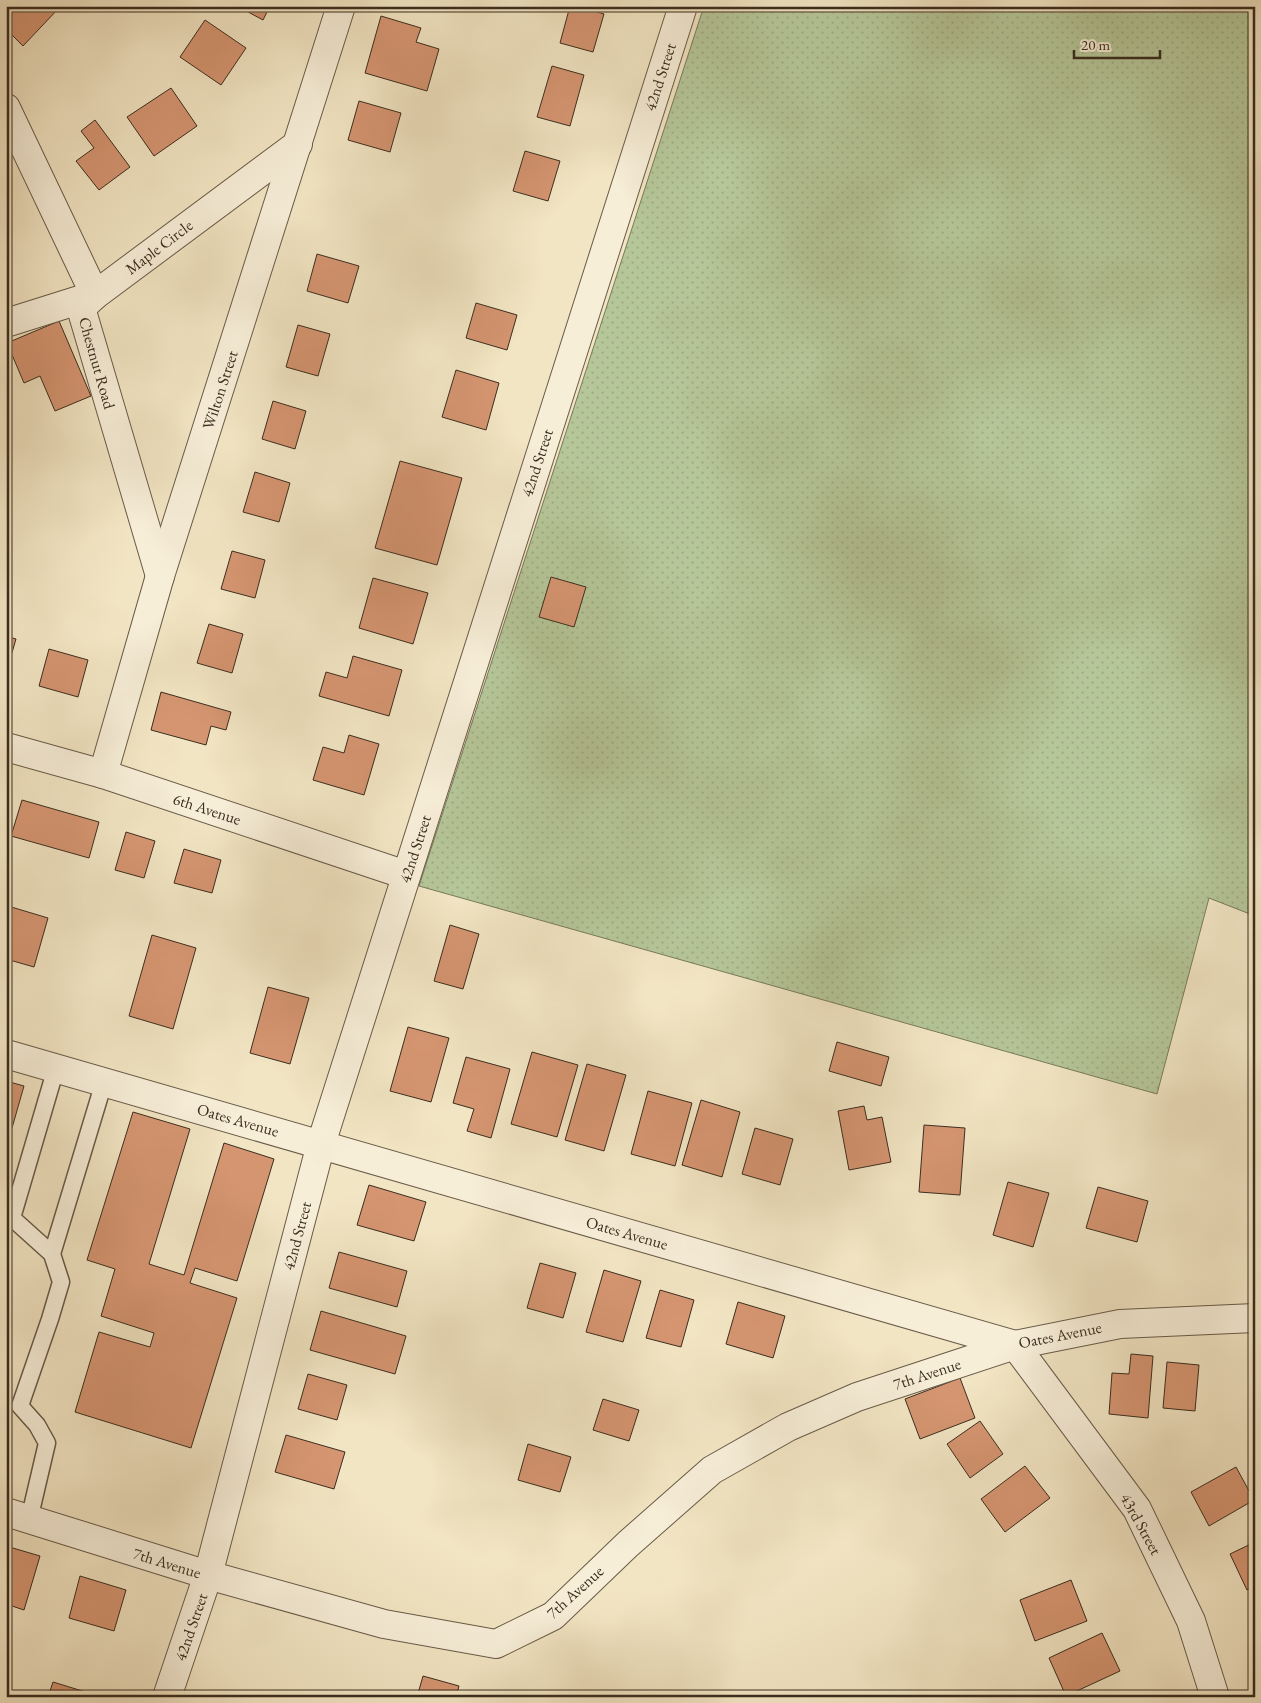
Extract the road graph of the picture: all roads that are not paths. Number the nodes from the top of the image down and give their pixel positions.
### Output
1 (341, 6) edge
2 (683, 6) edge
3 (6, 108) edge
4 (298, 144) junction
5 (95, 294) junction
6 (6, 323) edge
7 (160, 576) junction
8 (6, 747) edge
9 (103, 774) junction
10 (406, 876) junction
11 (6, 1054) edge
12 (56, 1068) junction
13 (104, 1082) junction
14 (321, 1144) junction
15 (52, 1254) junction
16 (1255, 1318) edge
17 (1015, 1345) junction
18 (18, 1516) edge
19 (208, 1575) junction
20 (167, 1697) edge
21 (1215, 1697) edge

1 - 4 street, Wilton Street
2 - 10 street, 42nd Street
3 - 5 street, Chestnut Road
4 - 5 street, Maple Circle
4 - 7 street, Wilton Street
5 - 6 street, Maple Circle
5 - 7 street, Chestnut Road
7 - 9 street, Wilton Street
8 - 9 street, 6th Avenue
9 - 10 street, 6th Avenue
10 - 14 street, 42nd Street
11 - 12 street, Oates Avenue
12 - 13 street, Oates Avenue
12 - 15 lane
13 - 14 street, Oates Avenue
13 - 15 lane
14 - 17 street, Oates Avenue
14 - 19 street, 42nd Street
15 - 18 lane
16 - 17 street, Oates Avenue
17 - 19 street, 7th Avenue
17 - 21 street, 43rd Street
18 - 19 street, 7th Avenue
19 - 20 street, 42nd Street

